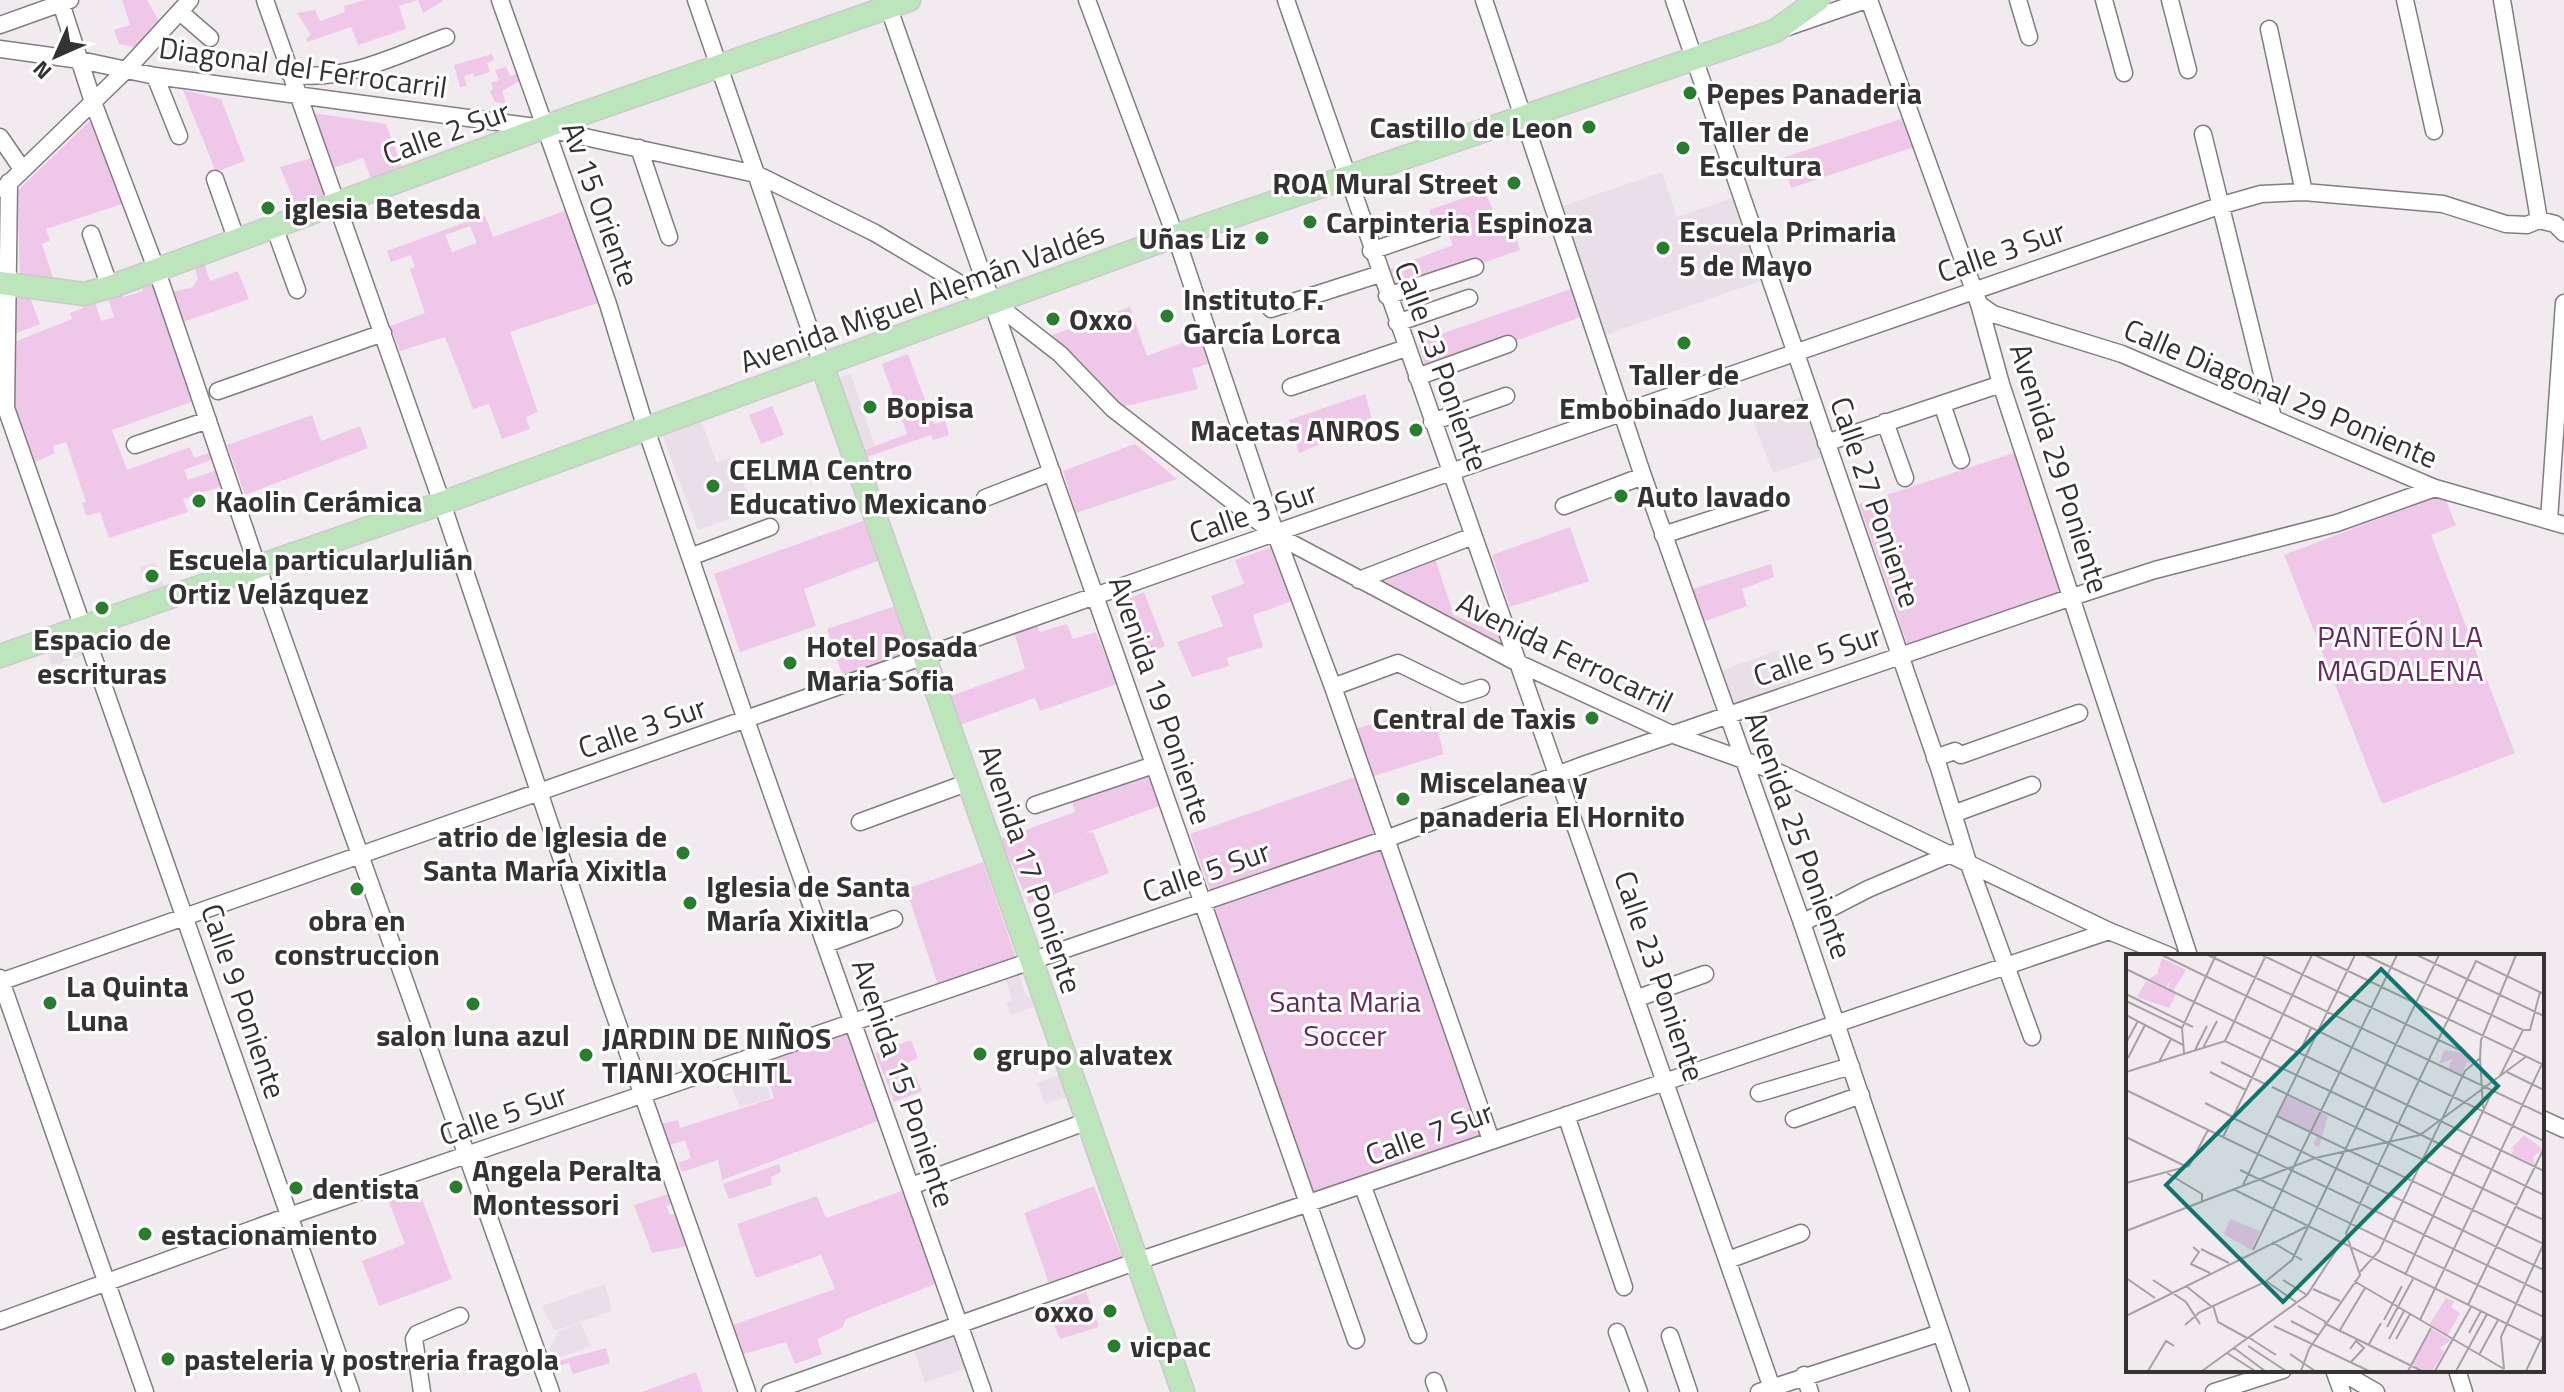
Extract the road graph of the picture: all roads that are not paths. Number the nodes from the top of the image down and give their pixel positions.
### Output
1 (265, 0) edge
2 (500, 0) edge
3 (696, 0) edge
4 (1087, 0) edge
5 (1286, 0) edge
6 (1484, 0) edge
7 (1674, 0) edge
8 (1818, 0) edge
9 (1867, 0) edge
10 (2018, 0) edge
11 (2104, 0) edge
12 (2170, 0) edge
13 (2405, 0) edge
14 (2502, 0) edge
15 (64, 1) edge
16 (895, 2) edge
17 (185, 6) edge
18 (0, 25) edge
19 (2269, 29) dead end
20 (1775, 31) junction
21 (446, 37) dead end
22 (2029, 37) dead end
23 (210, 38) dead end
24 (0, 49) edge
25 (1694, 57) junction
26 (80, 60) junction
27 (719, 67) junction
28 (125, 70) junction
29 (2188, 70) dead end
30 (2124, 73) dead end
31 (290, 74) junction
32 (155, 76) junction
33 (300, 94) junction
34 (93, 102) junction
35 (1522, 115) junction
36 (543, 128) junction
37 (2434, 131) dead end
38 (2203, 134) dead end
39 (179, 136) dead end
40 (0, 137) edge
41 (639, 148) junction
42 (22, 169) junction
43 (756, 174) junction
44 (1347, 177) junction
45 (215, 179) dead end
46 (4, 188) edge
47 (2304, 192) junction
48 (336, 205) junction
49 (2219, 206) junction
50 (2539, 220) junction
51 (275, 229) junction
52 (1435, 229) dead end
53 (2564, 233) edge
54 (91, 234) dead end
55 (1175, 236) junction
56 (669, 237) dead end
57 (237, 241) junction
58 (1371, 251) junction
59 (1475, 267) dead end
60 (157, 271) junction
61 (1380, 274) junction
62 (4, 284) edge
63 (110, 287) junction
64 (297, 290) dead end
65 (1387, 296) junction
66 (1469, 298) dead end
67 (1975, 298) junction
68 (2564, 303) edge
69 (993, 304) junction
70 (1271, 309) dead end
71 (1397, 323) junction
72 (383, 333) junction
73 (1508, 344) dead end
74 (1406, 348) junction
75 (1795, 354) junction
76 (822, 365) junction
77 (1417, 377) junction
78 (2001, 384) junction
79 (1291, 387) dead end
80 (218, 391) dead end
81 (1506, 396) dead end
82 (1942, 404) junction
83 (1622, 412) junction
84 (2273, 418) junction
85 (208, 420) junction
86 (1432, 422) junction
87 (1885, 422) junction
88 (646, 429) junction
89 (1826, 443) junction
90 (135, 445) dead end
91 (1961, 460) dead end
92 (1449, 471) junction
93 (1052, 472) junction
94 (1643, 476) junction
95 (1905, 478) dead end
96 (2435, 488) junction
97 (985, 498) dead end
98 (1768, 501) dead end
99 (442, 503) junction
100 (1564, 506) dead end
101 (2556, 523) edge
102 (770, 527) dead end
103 (1276, 535) junction
104 (1663, 535) junction
105 (1473, 536) junction
106 (690, 557) junction
107 (258, 568) junction
108 (1359, 580) junction
109 (1095, 596) junction
110 (2072, 597) junction
111 (84, 628) junction
112 (924, 655) junction
113 (0, 656) edge
114 (1900, 657) junction
115 (1516, 662) junction
116 (1333, 687) junction
117 (1481, 688) dead end
118 (2079, 713) dead end
119 (1727, 716) junction
120 (746, 720) junction
121 (1674, 735) junction
122 (1740, 758) junction
123 (1937, 763) junction
124 (1154, 765) junction
125 (1555, 775) junction
126 (969, 782) junction
127 (2032, 785) dead end
128 (540, 792) junction
129 (1035, 805) dead end
130 (1953, 814) junction
131 (860, 822) dead end
132 (1386, 839) junction
133 (360, 853) junction
134 (1960, 856) junction
135 (1201, 903) junction
136 (186, 916) junction
137 (894, 919) dead end
138 (1802, 923) junction
139 (2109, 931) junction
140 (826, 944) junction
141 (2165, 954) edge
142 (2188, 954) edge
143 (1031, 959) junction
144 (2006, 966) junction
145 (1705, 974) dead end
146 (0, 981) edge
147 (1638, 998) junction
148 (1835, 1021) junction
149 (853, 1022) junction
150 (2032, 1037) dead end
151 (1851, 1066) junction
152 (1666, 1080) junction
153 (1759, 1093) dead end
154 (643, 1094) junction
155 (1861, 1095) junction
156 (1566, 1115) junction
157 (1794, 1119) dead end
158 (2544, 1120) edge
159 (1088, 1121) junction
160 (2564, 1129) edge
161 (1491, 1140) junction
162 (468, 1156) junction
163 (911, 1186) junction
164 (1363, 1187) junction
165 (1307, 1206) junction
166 (289, 1216) junction
167 (1801, 1233) dead end
168 (1728, 1260) junction
169 (1137, 1261) junction
170 (106, 1283) junction
171 (1624, 1287) dead end
172 (460, 1316) dead end
173 (0, 1321) edge
174 (960, 1326) junction
175 (1617, 1332) dead end
176 (1940, 1333) junction
177 (1418, 1335) dead end
178 (1670, 1336) dead end
179 (1356, 1340) dead end
180 (2277, 1372) edge
181 (2337, 1372) edge
182 (2340, 1372) edge
183 (2458, 1372) edge
184 (1804, 1375) junction
185 (981, 1386) edge
186 (1764, 1391) edge
187 (145, 1392) edge
188 (351, 1392) edge
189 (422, 1392) edge
190 (551, 1392) edge
191 (747, 1392) edge
192 (770, 1392) edge
193 (964, 1392) edge
194 (1183, 1392) edge
195 (1639, 1392) edge
196 (1689, 1392) edge
197 (1810, 1392) edge
198 (1961, 1392) edge
199 (2214, 1392) edge
200 (2342, 1392) edge
201 (2376, 1392) edge
202 (2464, 1392) edge

1 - 31 street
2 - 36 street, Av 15 Oriente
3 - 27 street
4 - 55 street
5 - 44 street, Calle 23 Poniente
6 - 35 street, Avenida 25 Poniente
7 - 25 street, Calle 27 Poniente
8 - 20 main road
9 - 20 street, Avenida Miguel Alemán Valdés
9 - 67 street, Avenida 29 Poniente
10 - 22 street
11 - 30 street
12 - 29 street
13 - 37 street
14 - 50 street
15 - 18 street
15 - 26 street
16 - 27 main road, Calle 2 Sur
16 - 69 street, Avenida 19 Poniente
17 - 23 street
17 - 28 street
19 - 47 street
20 - 25 main road, Avenida Miguel Alemán Valdés
21 - 31 street
24 - 26 street, Diagonal del Ferrocarril
25 - 35 main road, Avenida Miguel Alemán Valdés
25 - 75 street, Calle 27 Poniente
26 - 28 street, Diagonal del Ferrocarril
26 - 34 street
27 - 36 main road, Calle 2 Sur
27 - 43 street
28 - 32 street, Diagonal del Ferrocarril
28 - 34 street
31 - 33 street
32 - 33 street, Diagonal del Ferrocarril
32 - 39 street
33 - 36 street, Diagonal del Ferrocarril
33 - 48 street
34 - 42 street
34 - 60 street
35 - 44 main road, Avenida Miguel Alemán Valdés
35 - 83 street, Avenida 25 Poniente
36 - 41 street, Diagonal del Ferrocarril
36 - 48 main road, Calle 2 Sur
36 - 88 street, Av 15 Oriente
38 - 49 street
40 - 42 street
41 - 43 street, Diagonal del Ferrocarril
41 - 56 street
42 - 46 street
43 - 69 street, Diagonal del Ferrocarril
43 - 76 street
44 - 55 main road, Avenida Miguel Alemán Valdés
44 - 58 street, Calle 23 Poniente
45 - 57 street
46 - 62 street, Calle 9 Poniente
47 - 49 street, Calle 3 Sur
47 - 50 street, Calle 3 Sur
48 - 51 main road, Calle 2 Sur
48 - 72 street
49 - 67 street, Calle 3 Sur
49 - 84 street
50 - 53 street
51 - 57 main road, Calle 2 Sur
51 - 64 street
52 - 58 street
54 - 63 street
55 - 69 main road, Avenida Miguel Alemán Valdés
55 - 103 street
57 - 60 main road, Calle 2 Sur
58 - 61 street, Calle 23 Poniente
59 - 65 street
60 - 63 main road, Calle 2 Sur
60 - 85 street
61 - 65 street, Calle 23 Poniente
61 - 70 street
62 - 63 main road, Calle 2 Sur
62 - 111 street, Calle 9 Poniente
65 - 71 street, Calle 23 Poniente
66 - 71 street
67 - 75 street, Calle 3 Sur
67 - 78 street, Avenida 29 Poniente
67 - 84 street, Calle Diagonal 29 Poniente
68 - 101 street
69 - 76 main road, Avenida Miguel Alemán Valdés
69 - 93 street, Avenida 19 Poniente
69 - 103 street, Avenida Ferrocarril
71 - 74 street, Calle 23 Poniente
72 - 80 street
72 - 99 street
73 - 77 street
74 - 77 street, Calle 23 Poniente
74 - 79 street
75 - 83 street, Calle 3 Sur
75 - 89 street, Calle 27 Poniente
76 - 88 main road, Avenida Miguel Alemán Valdés
76 - 112 main road, Avenida 17 Poniente
77 - 86 street, Calle 23 Poniente
78 - 82 street
78 - 110 street, Avenida 29 Poniente
81 - 86 street
82 - 87 street
82 - 91 street
83 - 92 street, Calle 3 Sur
83 - 94 street, Avenida 25 Poniente
84 - 96 street, Calle Diagonal 29 Poniente
85 - 90 street
85 - 107 street
86 - 92 street, Calle 23 Poniente
87 - 89 street
87 - 95 street
88 - 99 main road, Avenida Miguel Alemán Valdés
88 - 106 street, Avenida 15 Poniente
89 - 114 street, Calle 27 Poniente
92 - 103 street, Calle 3 Sur
92 - 105 street, Calle 23 Poniente
93 - 97 street
93 - 109 street, Avenida 19 Poniente
94 - 100 street
94 - 104 street, Avenida 25 Poniente
96 - 101 street, Calle Diagonal 29 Poniente
96 - 110 street, Calle 5 Sur
98 - 104 street
99 - 107 main road, Avenida Miguel Alemán Valdés
99 - 128 street
102 - 106 street
103 - 108 street, Avenida Ferrocarril
103 - 109 street, Calle 3 Sur
103 - 116 street
104 - 119 street, Avenida 25 Poniente
105 - 108 street
105 - 115 street, Calle 23 Poniente
106 - 120 street, Avenida 15 Poniente
107 - 111 main road, Avenida Miguel Alemán Valdés
107 - 133 street
108 - 115 street, Avenida Ferrocarril
109 - 112 street, Calle 3 Sur
109 - 124 street, Avenida 19 Poniente
110 - 114 street, Calle 5 Sur
110 - 142 street, Avenida 29 Poniente
111 - 113 main road, Avenida Miguel Alemán Valdés
111 - 136 street, Calle 9 Poniente
112 - 120 street, Calle 3 Sur
112 - 126 main road, Avenida 17 Poniente
114 - 119 street, Calle 5 Sur
114 - 123 street, Calle 27 Poniente
115 - 121 street, Avenida Ferrocarril
115 - 125 street, Calle 23 Poniente
116 - 117 street
116 - 132 street
118 - 123 street
119 - 121 street, Calle 5 Sur
119 - 122 street, Avenida 25 Poniente
120 - 128 street, Calle 3 Sur
120 - 140 street, Avenida 15 Poniente
121 - 122 street, Avenida Ferrocarril
121 - 125 street, Calle 5 Sur
122 - 134 street, Avenida Ferrocarril
122 - 138 street, Avenida 25 Poniente
123 - 130 street, Calle 27 Poniente
124 - 129 street
124 - 135 street, Avenida 19 Poniente
125 - 132 street, Calle 5 Sur
125 - 147 street, Calle 23 Poniente
126 - 131 street
126 - 143 main road, Avenida 17 Poniente
127 - 130 street
128 - 133 street, Calle 3 Sur
128 - 154 street
130 - 134 street, Calle 27 Poniente
132 - 135 street, Calle 5 Sur
132 - 161 street
133 - 136 street, Calle 3 Sur
133 - 162 street
134 - 138 street
134 - 139 street, Avenida Ferrocarril
134 - 144 street, Calle 27 Poniente
135 - 143 street, Calle 5 Sur
135 - 165 street, Avenida 19 Poniente
136 - 146 street, Calle 3 Sur
136 - 166 street, Calle 9 Poniente
137 - 140 street
138 - 148 street, Avenida 25 Poniente
139 - 141 street, Avenida Ferrocarril
139 - 144 street, Calle 7 Sur
140 - 149 street, Avenida 15 Poniente
143 - 149 street, Calle 5 Sur
143 - 159 main road, Avenida 17 Poniente
144 - 148 street, Calle 7 Sur
144 - 150 street, Calle 27 Poniente
145 - 147 street
146 - 170 street
147 - 152 street, Calle 23 Poniente
148 - 151 street, Avenida 25 Poniente
148 - 152 street, Calle 7 Sur
149 - 154 street, Calle 5 Sur
149 - 163 street, Avenida 15 Poniente
151 - 153 street
151 - 155 street, Avenida 25 Poniente
152 - 156 street, Calle 7 Sur
152 - 168 street, Calle 23 Poniente
154 - 162 street, Calle 5 Sur
154 - 191 street
155 - 157 street
155 - 176 street, Avenida 25 Poniente
156 - 161 street, Calle 7 Sur
156 - 171 street
158 - 160 street
159 - 163 street
159 - 169 main road, Avenida 17 Poniente
161 - 164 street, Calle 7 Sur
162 - 166 street, Calle 5 Sur
162 - 190 street
163 - 174 street, Avenida 15 Poniente
164 - 165 street, Calle 7 Sur
164 - 177 street
165 - 169 street, Calle 7 Sur
165 - 179 street, Avenida 19 Poniente
166 - 170 street, Calle 5 Sur
166 - 188 street, Calle 9 Poniente
167 - 168 street
168 - 186 street, Calle 23 Poniente
169 - 174 street, Calle 7 Sur
169 - 194 main road, Avenida 17 Poniente
170 - 173 street, Calle 5 Sur
170 - 187 street
172 - 189 street
174 - 185 street, Avenida 15 Poniente
174 - 192 street, Calle 7 Sur
175 - 195 street
176 - 184 street
176 - 198 street, Avenida 25 Poniente
178 - 196 street
180 - 199 street
181 - 200 street
182 - 201 street
183 - 202 street
184 - 186 street
184 - 197 street
185 - 193 street

